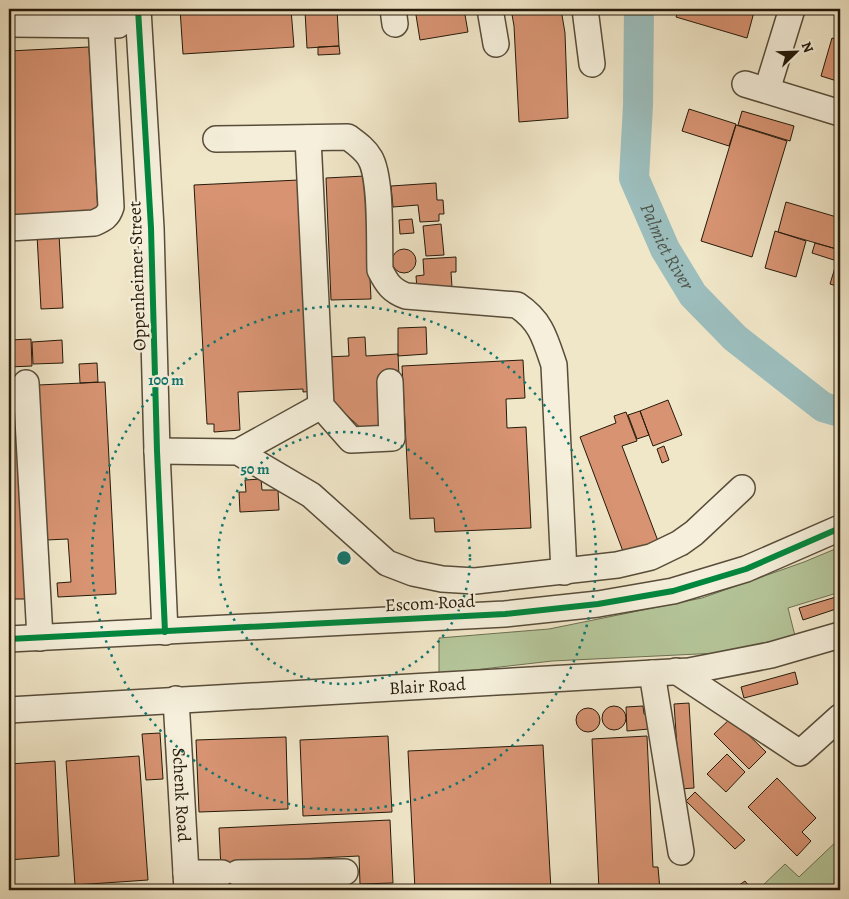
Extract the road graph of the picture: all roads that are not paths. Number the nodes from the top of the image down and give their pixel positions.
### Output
1 (490, 9) edge
2 (585, 9) edge
3 (792, 9) edge
4 (138, 17) edge
5 (9, 24) edge
6 (101, 25) junction
7 (496, 44) dead end
8 (592, 64) dead end
9 (840, 113) edge
10 (308, 138) junction
11 (216, 139) dead end
12 (9, 228) edge
13 (390, 382) dead end
14 (26, 383) dead end
15 (321, 406) junction
16 (157, 451) junction
17 (238, 452) junction
18 (742, 488) dead end
19 (840, 528) edge
20 (564, 572) junction
21 (165, 632) junction
22 (840, 634) edge
23 (40, 638) junction
24 (9, 639) edge
25 (664, 672) junction
26 (176, 699) junction
27 (9, 710) edge
28 (840, 717) edge
29 (681, 852) dead end
30 (345, 872) dead end
31 (186, 882) edge

1 - 7 street
2 - 8 street
3 - 9 street
4 - 6 street
4 - 16 street, Oppenheimer Street
5 - 6 street
6 - 12 street
10 - 11 street
10 - 15 street
10 - 20 street
13 - 15 street
14 - 23 street
15 - 17 street
16 - 17 street
16 - 21 street, Oppenheimer Street
17 - 20 street
18 - 20 street
19 - 21 street, Escom Road
21 - 23 street, Escom Road
22 - 25 street, Blair Road
23 - 24 street, Escom Road
25 - 26 street, Blair Road
25 - 28 street
25 - 29 street
26 - 27 street, Blair Road
26 - 31 street, Schenk Road
30 - 31 street

